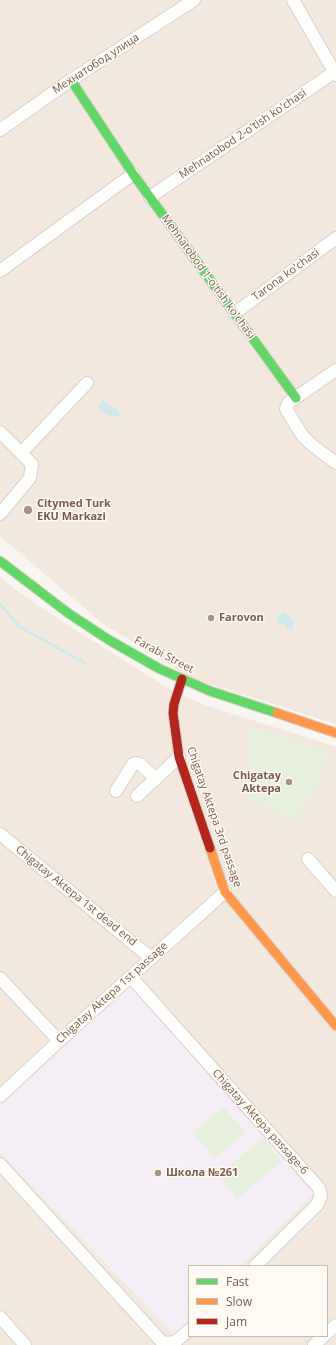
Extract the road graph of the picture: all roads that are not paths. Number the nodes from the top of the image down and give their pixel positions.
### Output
1 (194, 0) edge
2 (293, 0) edge
3 (335, 73) edge
4 (71, 80) junction
5 (0, 130) edge
6 (133, 174) junction
7 (150, 197) junction
8 (336, 238) edge
9 (0, 272) edge
10 (235, 313) junction
11 (336, 370) edge
12 (87, 383) dead end
13 (296, 398) junction
14 (0, 432) edge
15 (21, 453) junction
16 (336, 463) edge
17 (0, 514) edge
18 (0, 561) edge
19 (182, 679) junction
20 (336, 733) edge
21 (179, 757) junction
22 (154, 778) junction
23 (116, 791) dead end
24 (137, 796) dead end
25 (0, 834) edge
26 (308, 859) dead end
27 (336, 891) edge
28 (225, 892) junction
29 (151, 958) junction
30 (131, 977) junction
31 (0, 978) edge
32 (336, 1026) edge
33 (59, 1041) junction
34 (0, 1096) edge
35 (0, 1164) edge
36 (256, 1265) edge
37 (0, 1316) edge
38 (188, 1331) edge
39 (324, 1337) edge
40 (23, 1344) edge
41 (314, 1345) edge

1 - 4 street, Мехнатобод улица
2 - 3 street
3 - 7 street, Mehnatobod 2-o'tish ko'chasi
4 - 5 street, Мехнатобод улица
4 - 6 street, Mehnatobod 1-o'tish ko'chasi
6 - 7 street, Mehnatobod 1-o'tish ko'chasi
6 - 9 street
7 - 10 street, Mehnatobod 1-o'tish ko'chasi
8 - 10 street, Tarona ko'chasi
10 - 13 street, Mehnatobod 1-o'tish ko'chasi
11 - 13 street
12 - 15 street
13 - 16 street
14 - 15 street
15 - 17 street
18 - 19 street, Farabi Street
19 - 20 street, Farabi Street
19 - 21 street, Chigatay Aktepa 3rd passage
21 - 22 street
21 - 28 street, Chigatay Aktepa 3rd passage
22 - 23 street
22 - 24 street
25 - 29 street, Chigatay Aktepa 1st dead end
26 - 27 street
28 - 29 street, Chigatay Aktepa 1st passage
28 - 32 street, Chigatay Aktepa 3rd passage
29 - 30 street, Chigatay Aktepa 1st passage
30 - 33 street, Chigatay Aktepa 1st passage
30 - 36 street, Chigatay Aktepa passage-6
31 - 33 street
33 - 34 street, Chigatay Aktepa 1st passage
35 - 38 street
37 - 40 street
39 - 41 street

